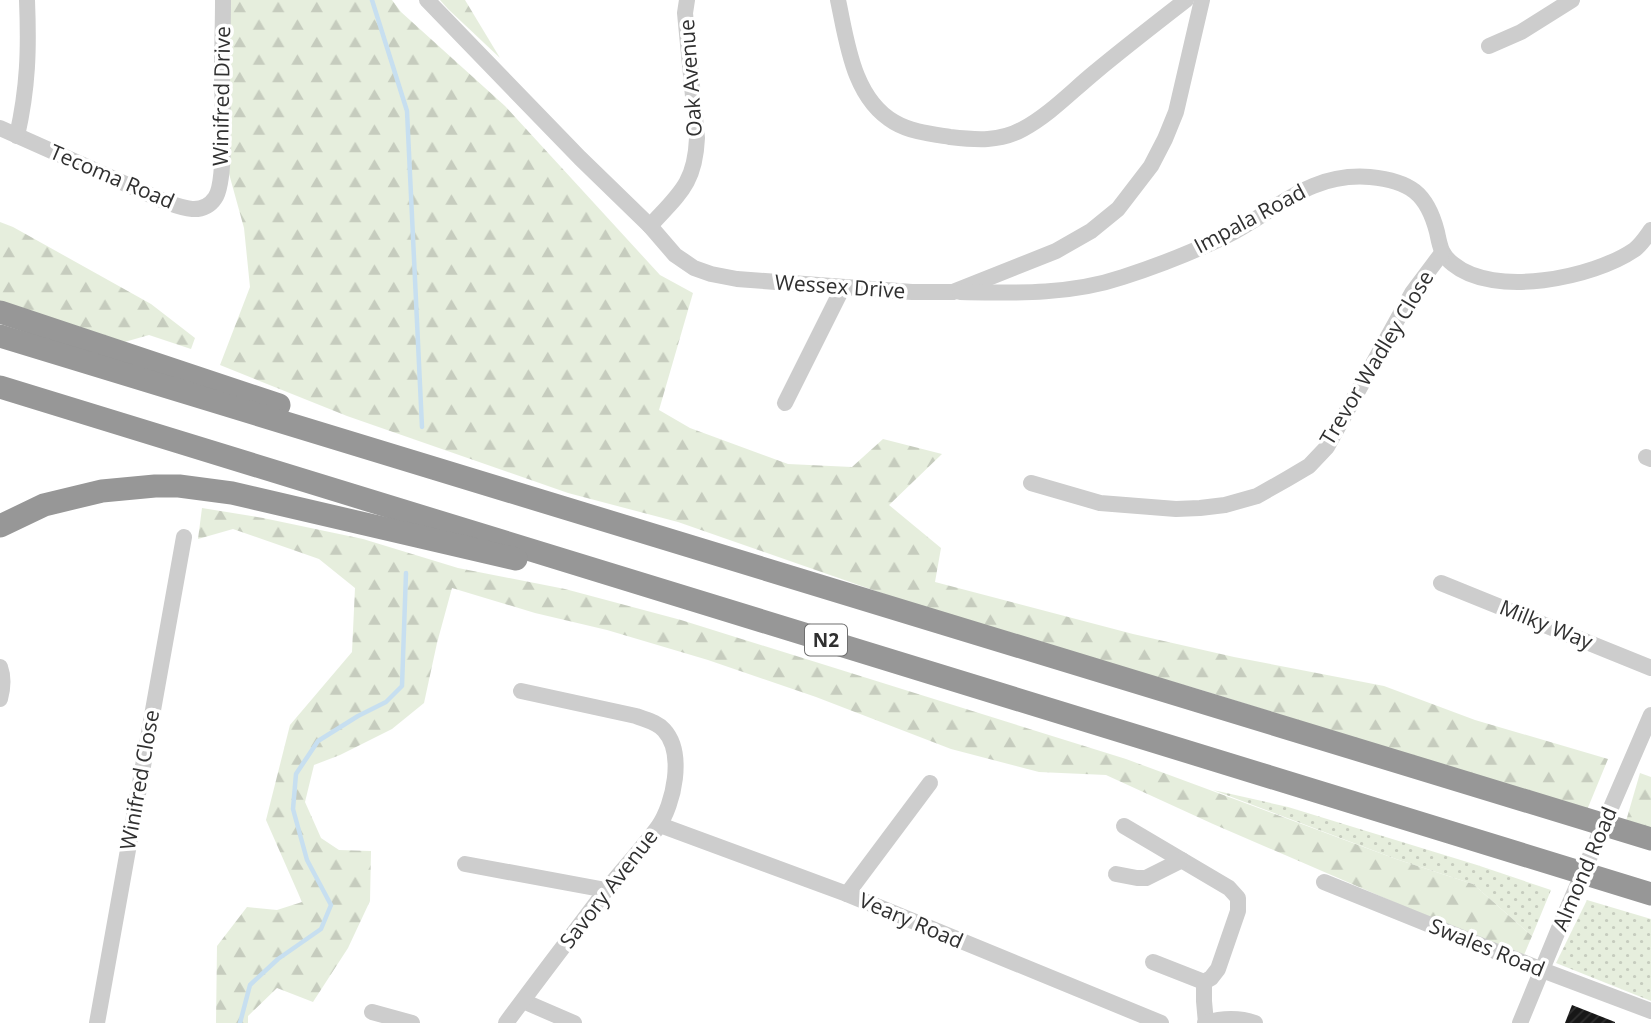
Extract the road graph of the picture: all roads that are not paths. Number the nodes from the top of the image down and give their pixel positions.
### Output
1 (27, 0) edge
2 (223, 0) edge
3 (427, 0) edge
4 (687, 0) edge
5 (838, 0) edge
6 (1186, 0) edge
7 (1202, 0) edge
8 (1572, 0) edge
9 (1489, 46) dead end
10 (0, 128) edge
11 (16, 136) junction
12 (219, 191) joint
13 (650, 226) junction
14 (1651, 230) edge
15 (1442, 253) junction
16 (842, 288) junction
17 (953, 292) junction
18 (0, 312) edge
19 (0, 336) edge
20 (0, 387) edge
21 (785, 403) dead end
22 (1031, 483) dead end
23 (0, 526) edge
24 (657, 536) junction
25 (184, 537) dead end
26 (1441, 583) dead end
27 (673, 593) junction
28 (0, 667) edge
29 (1651, 668) edge
30 (522, 691) dead end
31 (0, 699) edge
32 (1651, 715) edge
33 (930, 783) dead end
34 (660, 825) junction
35 (1124, 827) dead end
36 (1651, 839) edge
37 (1182, 860) junction
38 (465, 864) dead end
39 (1116, 874) dead end
40 (1324, 882) dead end
41 (606, 890) junction
42 (847, 894) junction
43 (1651, 894) edge
44 (1153, 962) dead end
45 (1542, 970) junction
46 (1204, 982) junction
47 (523, 1001) junction
48 (1651, 1011) edge
49 (372, 1012) dead end
50 (97, 1023) edge
51 (412, 1023) edge
52 (506, 1023) edge
53 (574, 1023) edge
54 (1161, 1023) edge
55 (1206, 1023) edge
56 (1255, 1023) edge
57 (1520, 1023) edge

1 - 11 street
2 - 12 street, Winifred Drive
3 - 13 street, Wessex Drive
4 - 13 street, Oak Avenue
5 - 6 street
7 - 17 street, Wessex Drive
8 - 9 street
10 - 11 street, Tecoma Road
11 - 12 street, Tecoma Road
13 - 16 street, Wessex Drive
14 - 15 street
15 - 17 street, Impala Road
15 - 22 street, Trevor Wadley Close
16 - 17 street, Wessex Drive
16 - 21 street
18 - 24 highway
19 - 24 highway, N2
20 - 27 highway, N2
23 - 27 highway
24 - 36 highway, N2
25 - 50 street, Winifred Close
26 - 29 street, Milky Way
27 - 43 highway, N2
28 - 31 street
30 - 34 street, Savory Avenue
32 - 45 street, Almond Road
33 - 42 street
34 - 41 street, Savory Avenue
34 - 42 street, Veary Road
35 - 37 street
37 - 39 street
37 - 46 street
38 - 41 street
40 - 45 street, Swales Road
41 - 47 street, Savory Avenue
42 - 54 street, Veary Road
44 - 46 street
45 - 48 street, Swales Road
45 - 57 street, Almond Road
46 - 55 street
47 - 52 street, Savory Avenue
47 - 53 street
49 - 51 street
55 - 56 street

